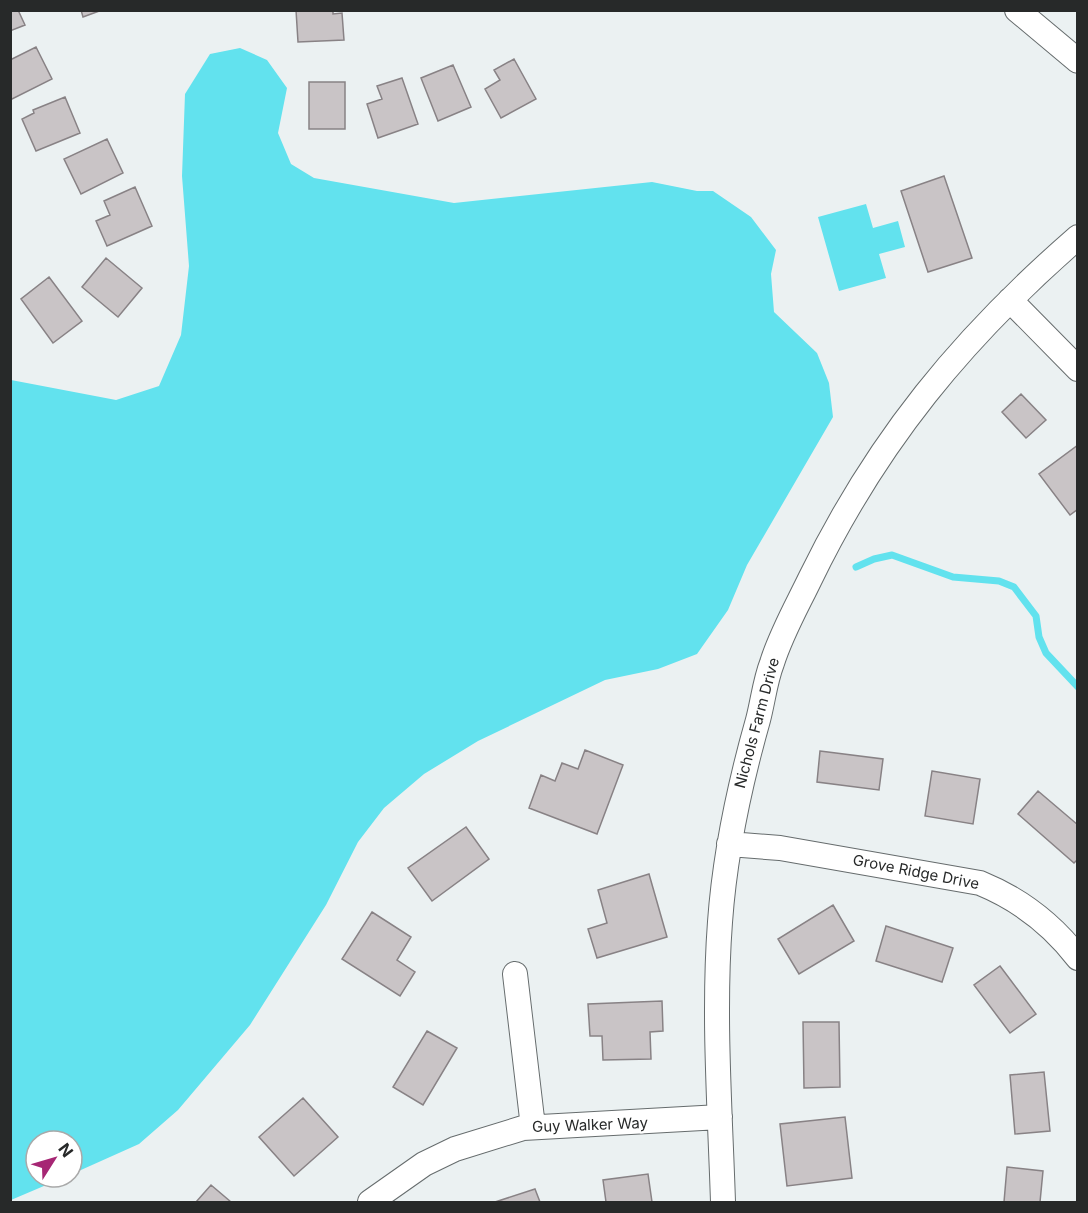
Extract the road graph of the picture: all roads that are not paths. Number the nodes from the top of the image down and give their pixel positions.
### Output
1 (1017, 10) edge
2 (1077, 61) edge
3 (1077, 237) edge
4 (1010, 300) junction
5 (1077, 369) edge
6 (729, 844) junction
7 (1077, 958) edge
8 (515, 974) dead end
9 (720, 1117) junction
10 (533, 1127) junction
11 (370, 1203) edge
12 (723, 1203) edge

1 - 2 street
3 - 4 street, Nichols Farm Drive
4 - 5 street
4 - 6 street, Nichols Farm Drive
6 - 7 street, Grove Ridge Drive
6 - 9 street, Nichols Farm Drive
8 - 10 street
9 - 10 street, Guy Walker Way
9 - 12 street, Nichols Farm Drive
10 - 11 street, Guy Walker Way

